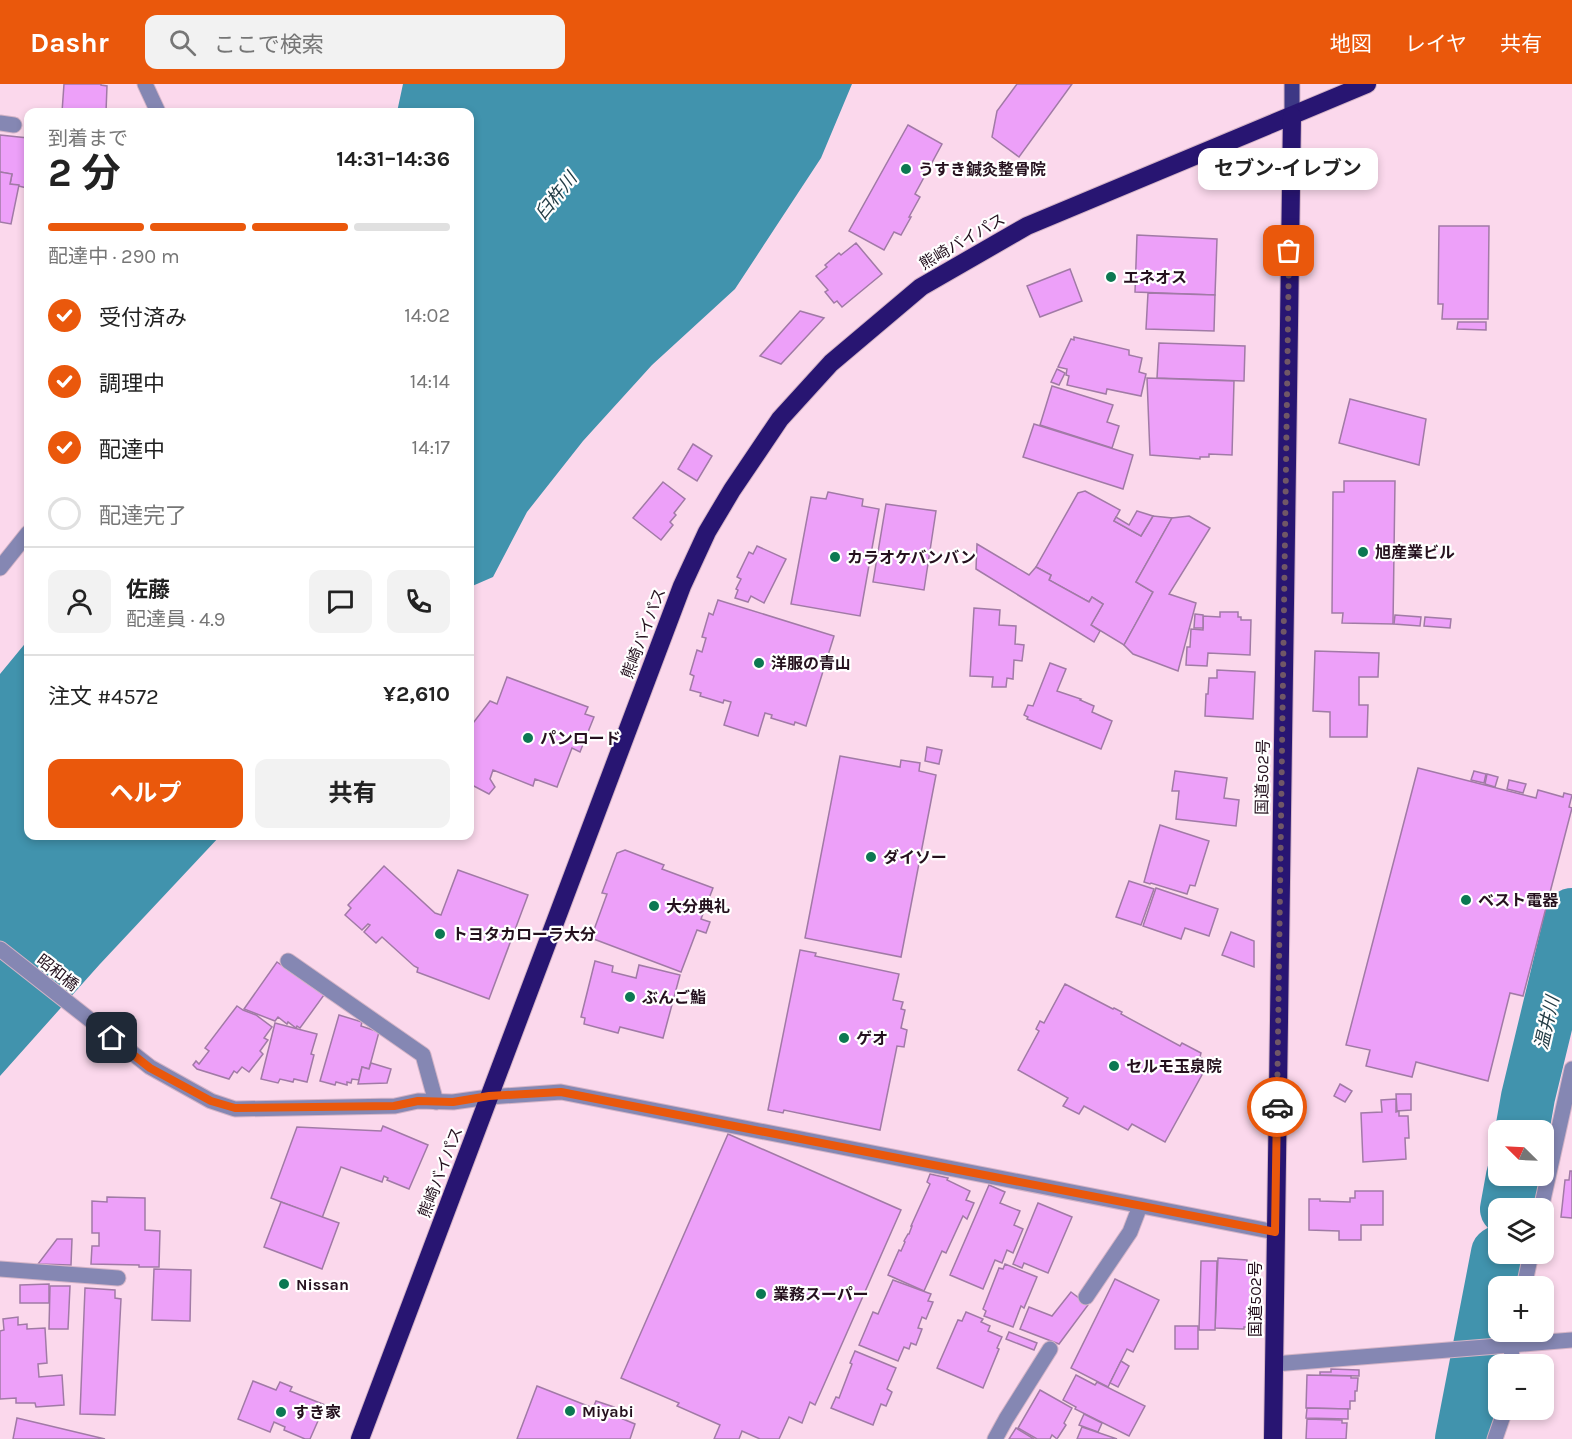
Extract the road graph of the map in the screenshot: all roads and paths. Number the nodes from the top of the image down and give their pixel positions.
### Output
1 (145, 84) edge
2 (1292, 84) edge
3 (1367, 84) edge
4 (156, 108) edge
5 (1292, 116) junction
6 (24, 538) edge
7 (0, 568) edge
8 (0, 949) edge
9 (288, 961) dead end
10 (1572, 1070) edge
11 (489, 1096) junction
12 (436, 1102) junction
13 (1543, 1198) edge
14 (1140, 1206) junction
15 (1275, 1232) junction
16 (0, 1269) edge
17 (118, 1278) dead end
18 (1086, 1297) dead end
19 (1554, 1341) edge
20 (1572, 1341) edge
21 (1503, 1342) edge
22 (1050, 1349) dead end
23 (1274, 1364) junction
24 (1502, 1420) edge
25 (360, 1439) edge
26 (995, 1439) edge
27 (1273, 1439) edge
28 (1495, 1439) edge

1 - 4 street
2 - 5 main road
3 - 5 highway, 熊崎バイパス
5 - 11 highway, 熊崎バイパス
5 - 15 highway, 国道502号
6 - 7 street
8 - 12 street, 昭和橋
9 - 12 street
10 - 13 street
11 - 12 street, 昭和橋
11 - 14 street, 昭和橋
11 - 25 highway, 熊崎バイパス
14 - 15 street, 昭和橋
14 - 18 street
15 - 23 highway, 国道502号
16 - 17 street
19 - 20 street
21 - 23 street
22 - 26 street
23 - 27 highway, 国道502号
24 - 28 street

